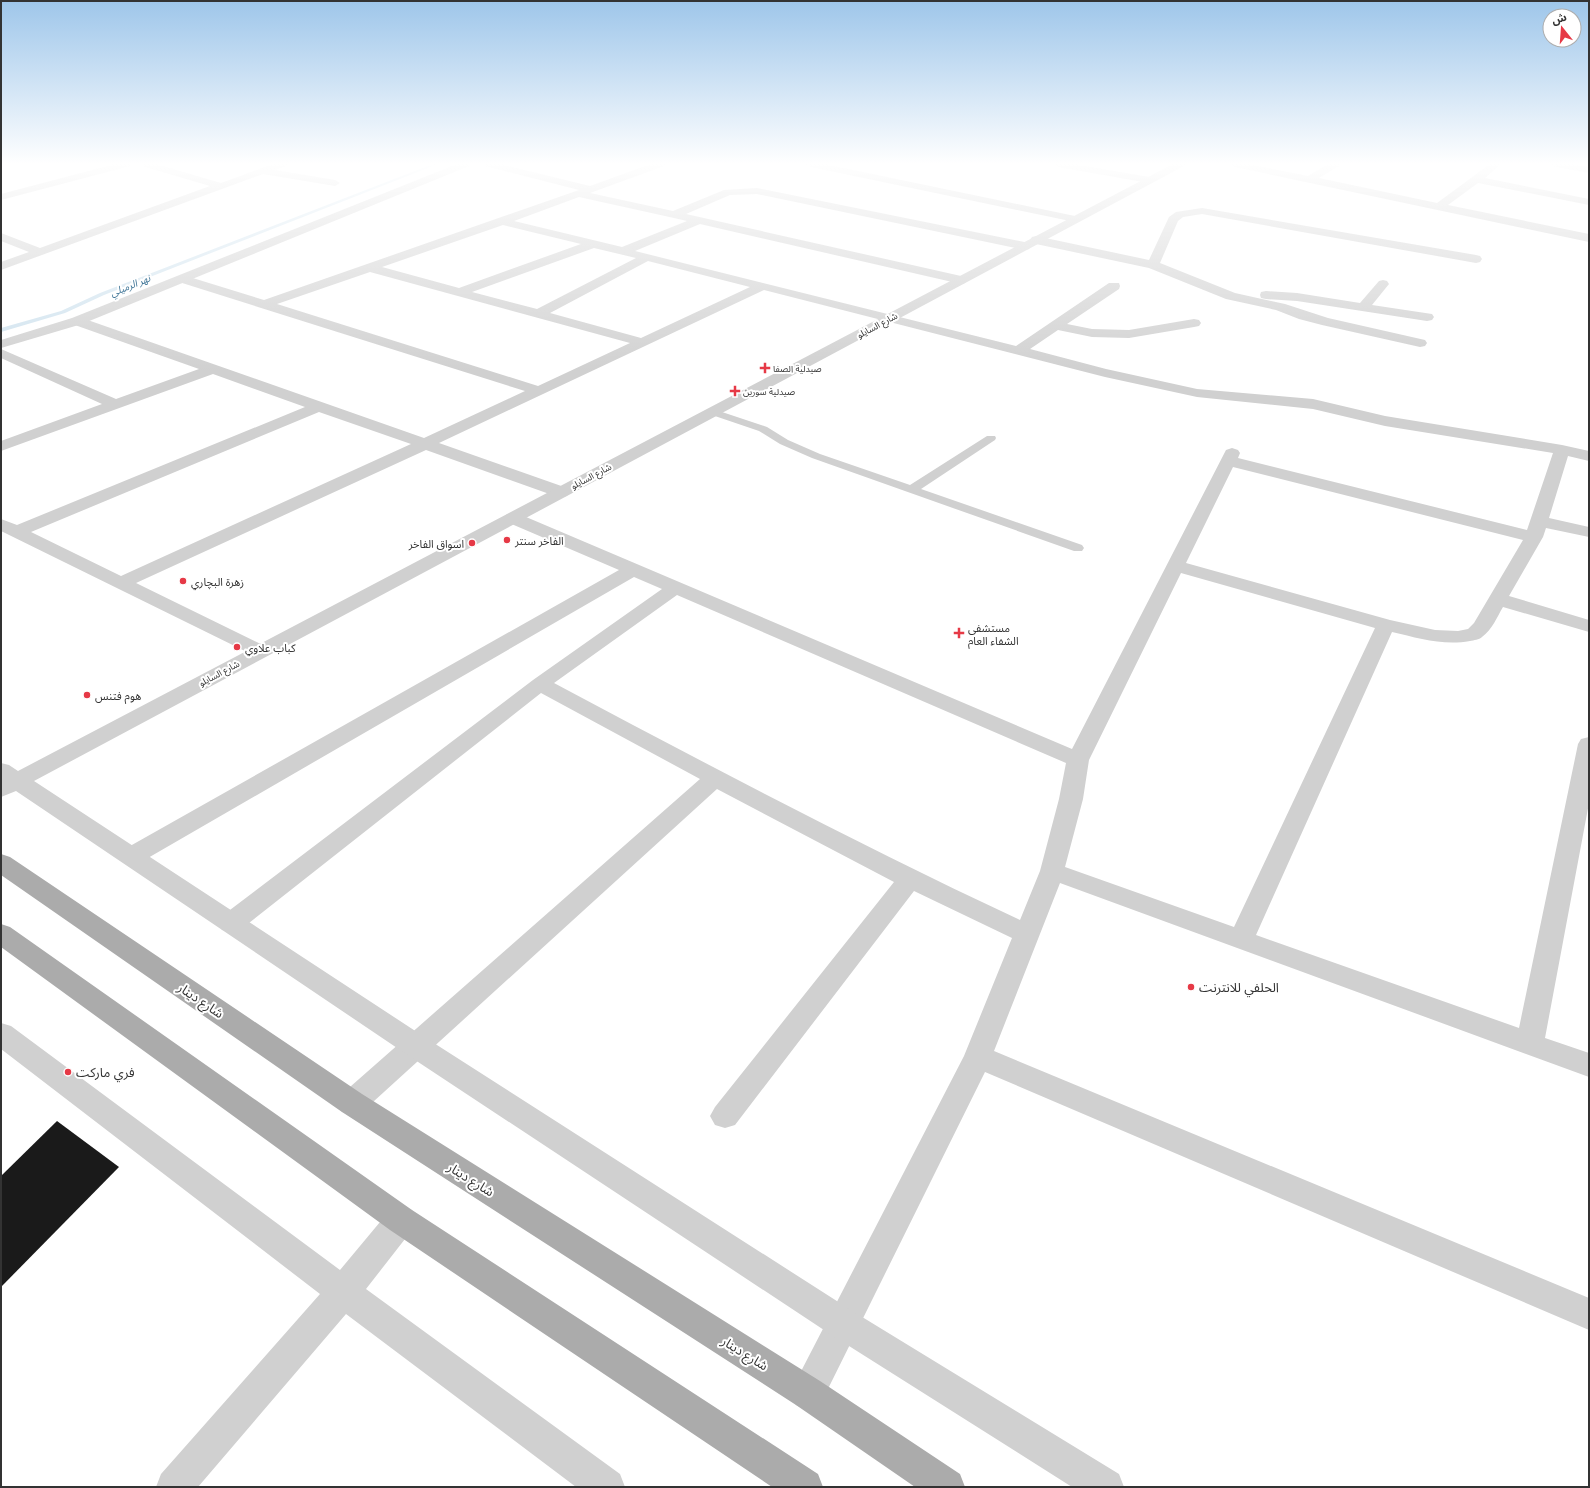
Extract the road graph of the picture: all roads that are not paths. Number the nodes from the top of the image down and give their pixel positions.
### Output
1 (92, 233) edge
2 (295, 233) edge
3 (467, 233) edge
4 (551, 233) edge
5 (667, 233) edge
6 (753, 233) edge
7 (980, 233) edge
8 (1048, 233) edge
9 (1167, 233) edge
10 (1330, 233) edge
11 (1568, 233) edge
12 (1, 237) edge
13 (1589, 238) edge
14 (1030, 243) junction
15 (593, 244) junction
16 (623, 251) junction
17 (41, 252) junction
18 (646, 257) junction
19 (1476, 259) dead end
20 (1153, 265) junction
21 (1, 266) edge
22 (370, 268) junction
23 (183, 279) junction
24 (961, 280) junction
25 (1383, 284) dead end
26 (762, 286) junction
27 (1114, 286) dead end
28 (460, 292) junction
29 (1231, 296) junction
30 (263, 305) junction
31 (1362, 307) junction
32 (538, 314) junction
33 (1427, 317) dead end
34 (888, 318) junction
35 (77, 321) junction
36 (1194, 323) dead end
37 (1056, 325) junction
38 (642, 342) junction
39 (1420, 343) dead end
40 (1, 344) edge
41 (1019, 350) junction
42 (1, 353) edge
43 (213, 369) junction
44 (539, 391) junction
45 (115, 404) junction
46 (319, 406) junction
47 (713, 412) junction
48 (991, 438) dead end
49 (425, 444) junction
50 (1, 446) edge
51 (1562, 450) junction
52 (1589, 456) edge
53 (911, 490) junction
54 (561, 492) junction
55 (513, 518) junction
56 (9, 528) edge
57 (1537, 529) junction
58 (1589, 532) edge
59 (1078, 548) dead end
60 (1177, 566) junction
61 (634, 569) junction
62 (121, 583) junction
63 (676, 587) junction
64 (1498, 599) junction
65 (1386, 625) junction
66 (1589, 626) edge
67 (260, 651) junction
68 (540, 684) junction
69 (1589, 744) edge
70 (1078, 760) junction
71 (715, 778) junction
72 (6, 780) edge
73 (132, 856) junction
74 (1, 863) edge
75 (1052, 871) junction
76 (910, 879) junction
77 (231, 923) junction
78 (1, 934) edge
79 (1026, 934) junction
80 (1242, 939) junction
81 (1, 1034) edge
82 (1530, 1044) junction
83 (416, 1046) junction
84 (978, 1057) junction
85 (1589, 1065) edge
86 (352, 1103) junction
87 (725, 1116) dead end
88 (401, 1220) junction
89 (343, 1292) junction
90 (1589, 1314) edge
91 (842, 1323) junction
92 (808, 1393) junction
93 (174, 1487) edge
94 (607, 1487) edge
95 (804, 1487) edge
96 (947, 1487) edge
97 (1106, 1487) edge

1 - 17 street
2 - 23 street
3 - 22 street
4 - 15 street
5 - 16 street
6 - 24 street
7 - 14 street
8 - 14 street, شارع السايلو
9 - 20 street
10 - 19 street
11 - 13 street
12 - 17 street
14 - 20 street
14 - 24 street, شارع السايلو
15 - 16 street
15 - 28 street
16 - 18 street
17 - 21 street
18 - 26 street
18 - 32 street
20 - 29 street
22 - 28 street
22 - 30 street
23 - 30 street
23 - 35 street
24 - 34 street, شارع السايلو
25 - 31 street
26 - 34 street
26 - 38 street
27 - 37 street
28 - 32 street
29 - 31 street
29 - 39 street
30 - 44 street
31 - 33 street
32 - 38 street
34 - 41 street
34 - 47 street, شارع السايلو
35 - 40 street
35 - 43 street
36 - 37 street
37 - 41 street
38 - 44 street
41 - 51 street
42 - 45 street
43 - 45 street
43 - 46 street
44 - 49 street
45 - 50 street
46 - 49 street
46 - 56 street
47 - 53 lane
47 - 54 street, شارع السايلو
48 - 53 lane
49 - 54 street
49 - 62 street
51 - 52 street
51 - 57 street
53 - 59 lane
54 - 55 street, شارع السايلو
55 - 61 street
55 - 67 street, شارع السايلو
56 - 62 street
57 - 58 street
57 - 60 street
57 - 64 street
60 - 65 street
60 - 70 street
61 - 63 street
61 - 73 street
62 - 67 street
63 - 68 street
63 - 70 street
64 - 65 street
64 - 66 street
65 - 80 street
67 - 72 street, شارع السايلو
68 - 71 street
68 - 77 street
69 - 82 street
70 - 75 street
71 - 76 street
71 - 83 street
72 - 73 street
73 - 77 street
74 - 86 main road, شارع دينار
75 - 79 street
75 - 80 street
76 - 79 street
76 - 87 street
77 - 83 street
78 - 88 main road
79 - 84 street
80 - 82 street
81 - 89 street
82 - 85 street
83 - 86 street
83 - 91 street
84 - 90 street
84 - 91 street
86 - 92 main road, شارع دينار
88 - 89 street
88 - 95 main road
89 - 93 street
89 - 94 street
91 - 92 street
91 - 97 street
92 - 96 main road, شارع دينار

